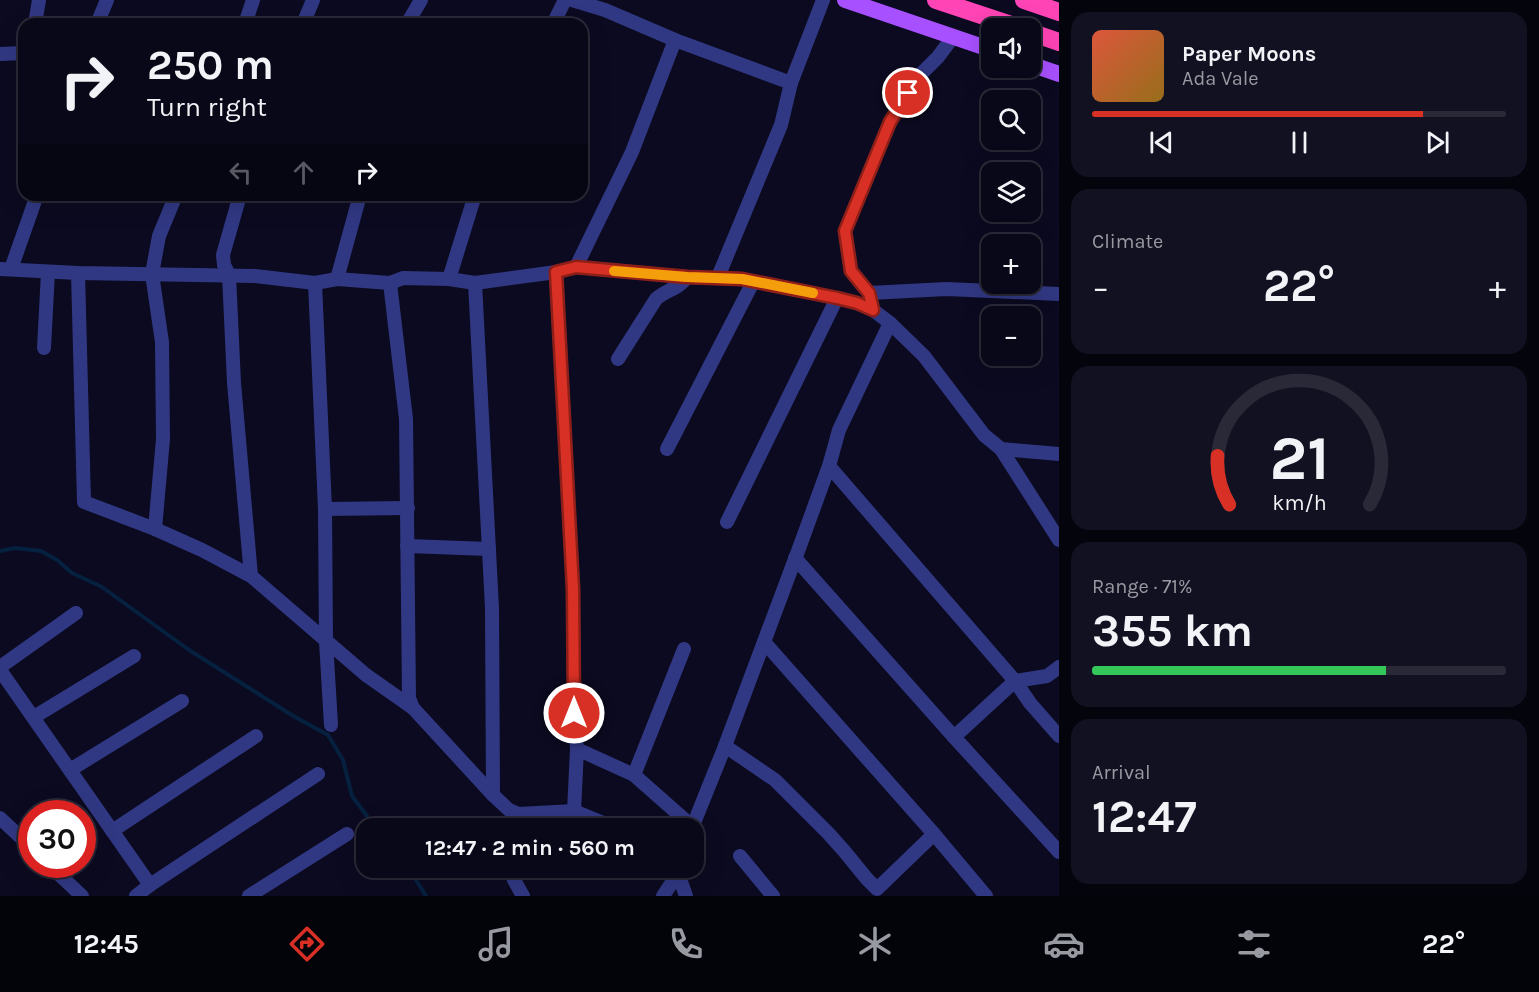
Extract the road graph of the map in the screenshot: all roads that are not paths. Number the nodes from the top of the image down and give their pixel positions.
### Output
1 (39, 0) edge
2 (107, 0) edge
3 (253, 0) edge
4 (313, 0) edge
5 (421, 0) edge
6 (565, 0) edge
7 (572, 0) edge
8 (824, 0) edge
9 (845, 0) edge
10 (936, 0) edge
11 (1024, 0) edge
12 (1059, 12) edge
13 (36, 18) edge
14 (100, 18) edge
15 (246, 18) edge
16 (306, 18) edge
17 (410, 18) edge
18 (556, 18) edge
19 (990, 18) edge
20 (1041, 36) edge
21 (954, 37) junction
22 (675, 40) junction
23 (1059, 42) edge
24 (981, 46) edge
25 (18, 52) edge
26 (0, 54) edge
27 (1041, 68) edge
28 (1059, 74) edge
29 (791, 83) junction
30 (34, 201) edge
31 (174, 201) edge
32 (238, 201) edge
33 (358, 201) edge
34 (473, 201) edge
35 (576, 267) junction
36 (5, 269) edge
37 (48, 272) junction
38 (556, 272) junction
39 (78, 273) junction
40 (152, 274) junction
41 (229, 275) junction
42 (687, 277) junction
43 (718, 277) junction
44 (337, 279) junction
45 (449, 279) junction
46 (315, 282) junction
47 (753, 282) junction
48 (390, 283) junction
49 (475, 283) junction
50 (869, 293) junction
51 (1059, 294) edge
52 (837, 298) junction
53 (873, 310) junction
54 (890, 323) junction
55 (44, 348) dead end
56 (618, 359) dead end
57 (667, 449) dead end
58 (1001, 449) junction
59 (1059, 454) edge
60 (829, 466) junction
61 (408, 508) junction
62 (326, 509) junction
63 (727, 522) dead end
64 (155, 529) junction
65 (1059, 540) edge
66 (407, 546) junction
67 (489, 549) junction
68 (795, 558) junction
69 (251, 576) junction
70 (76, 613) dead end
71 (326, 641) junction
72 (764, 642) junction
73 (684, 649) dead end
74 (134, 656) dead end
75 (1059, 668) edge
76 (0, 669) edge
77 (1015, 681) junction
78 (182, 701) dead end
79 (413, 708) junction
80 (34, 717) junction
81 (331, 725) dead end
82 (1059, 735) edge
83 (256, 736) dead end
84 (954, 737) junction
85 (725, 746) junction
86 (577, 749) junction
87 (70, 770) junction
88 (318, 774) dead end
89 (633, 775) junction
90 (493, 795) junction
91 (574, 812) junction
92 (518, 814) junction
93 (0, 818) edge
94 (517, 818) edge
95 (589, 818) edge
96 (682, 818) edge
97 (697, 818) edge
98 (112, 831) junction
99 (347, 834) dead end
100 (934, 834) junction
101 (18, 835) edge
102 (1059, 852) edge
103 (740, 856) dead end
104 (63, 878) edge
105 (514, 878) edge
106 (673, 878) edge
107 (680, 878) edge
108 (150, 885) junction
109 (269, 891) edge
110 (880, 892) edge
111 (685, 895) edge
112 (82, 896) edge
113 (136, 896) edge
114 (249, 896) edge
115 (523, 896) edge
116 (663, 896) edge
117 (773, 896) edge
118 (987, 896) edge

1 - 13 street
2 - 14 street
3 - 15 street
4 - 16 street
5 - 17 street
6 - 18 street
7 - 22 street
8 - 29 street
9 - 21 main road
10 - 19 highway
11 - 12 highway
20 - 23 highway
21 - 24 main road
21 - 50 street
22 - 29 street
22 - 35 street
25 - 26 street
27 - 28 main road
29 - 43 street
30 - 36 street
31 - 40 street
32 - 41 street
33 - 44 street
34 - 45 street
35 - 38 street
35 - 42 street
36 - 37 street
37 - 39 street
37 - 55 street
38 - 49 street
38 - 86 street
39 - 40 street
39 - 64 street
40 - 41 street
40 - 64 street
41 - 46 street
41 - 69 street
42 - 43 street
42 - 56 street
43 - 47 street
44 - 46 street
44 - 48 street
45 - 48 street
45 - 49 street
46 - 62 street
47 - 52 street
47 - 57 street
48 - 61 street
49 - 67 street
50 - 51 street
50 - 53 street
52 - 53 street
52 - 63 street
53 - 54 street
54 - 58 street
54 - 60 street
58 - 59 street
58 - 65 street
60 - 68 street
60 - 77 street
61 - 62 street
61 - 66 street
62 - 71 street
64 - 69 street
66 - 67 street
66 - 79 street
67 - 90 street
68 - 72 street
68 - 84 street
69 - 71 street
70 - 76 street
71 - 79 street
71 - 81 street
72 - 85 street
72 - 100 street
73 - 89 street
74 - 80 street
75 - 77 street
76 - 80 street
77 - 82 street
77 - 84 street
78 - 87 street
79 - 90 street
80 - 87 street
83 - 98 street
84 - 102 street
85 - 97 street
85 - 110 street
86 - 89 street
86 - 91 street
87 - 98 street
88 - 108 street
89 - 96 street
90 - 92 street
91 - 92 street
91 - 95 street
92 - 94 street
93 - 101 street
98 - 108 street
99 - 109 street
100 - 110 street
100 - 118 street
103 - 117 street
104 - 112 street
105 - 115 street
106 - 116 street
107 - 111 street
108 - 113 street
109 - 114 street

